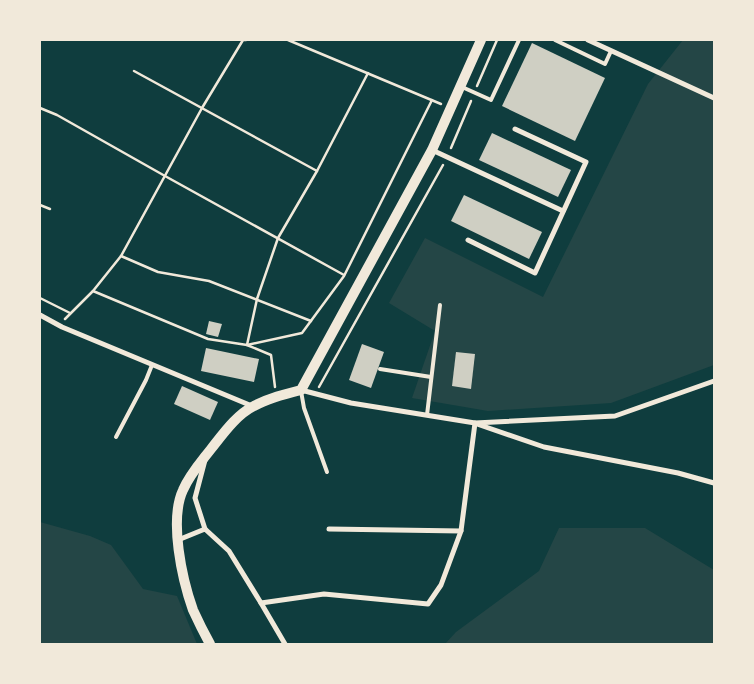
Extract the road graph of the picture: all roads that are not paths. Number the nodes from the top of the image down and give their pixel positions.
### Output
1 (481, 40) edge
2 (518, 40) edge
3 (555, 40) edge
4 (588, 40) edge
5 (611, 51) junction
6 (461, 87) junction
7 (714, 98) edge
8 (515, 129) dead end
9 (432, 150) junction
10 (563, 211) junction
11 (468, 240) dead end
12 (440, 305) dead end
13 (40, 315) edge
14 (152, 365) junction
15 (380, 369) dead end
16 (431, 377) junction
17 (714, 381) edge
18 (301, 390) junction
19 (252, 406) junction
20 (426, 415) junction
21 (474, 423) junction
22 (116, 437) dead end
23 (207, 454) junction
24 (327, 472) dead end
25 (714, 483) edge
26 (205, 529) junction
27 (329, 529) dead end
28 (460, 531) junction
29 (178, 540) junction
30 (261, 603) junction
31 (210, 644) edge
32 (285, 644) edge

1 - 6 main road
2 - 6 lane
3 - 5 lane
4 - 5 street
5 - 7 street
6 - 9 main road
8 - 10 street
9 - 10 street
9 - 18 main road
10 - 11 street
12 - 16 lane
13 - 14 street
14 - 19 street
14 - 22 lane
15 - 16 lane
16 - 20 lane
17 - 21 street
18 - 19 main road
18 - 20 street
18 - 24 lane
19 - 23 main road
20 - 21 street
21 - 25 street
21 - 28 street
23 - 26 street
23 - 29 main road
26 - 29 street
26 - 30 street
27 - 28 street
28 - 30 street
29 - 31 main road
30 - 32 street

